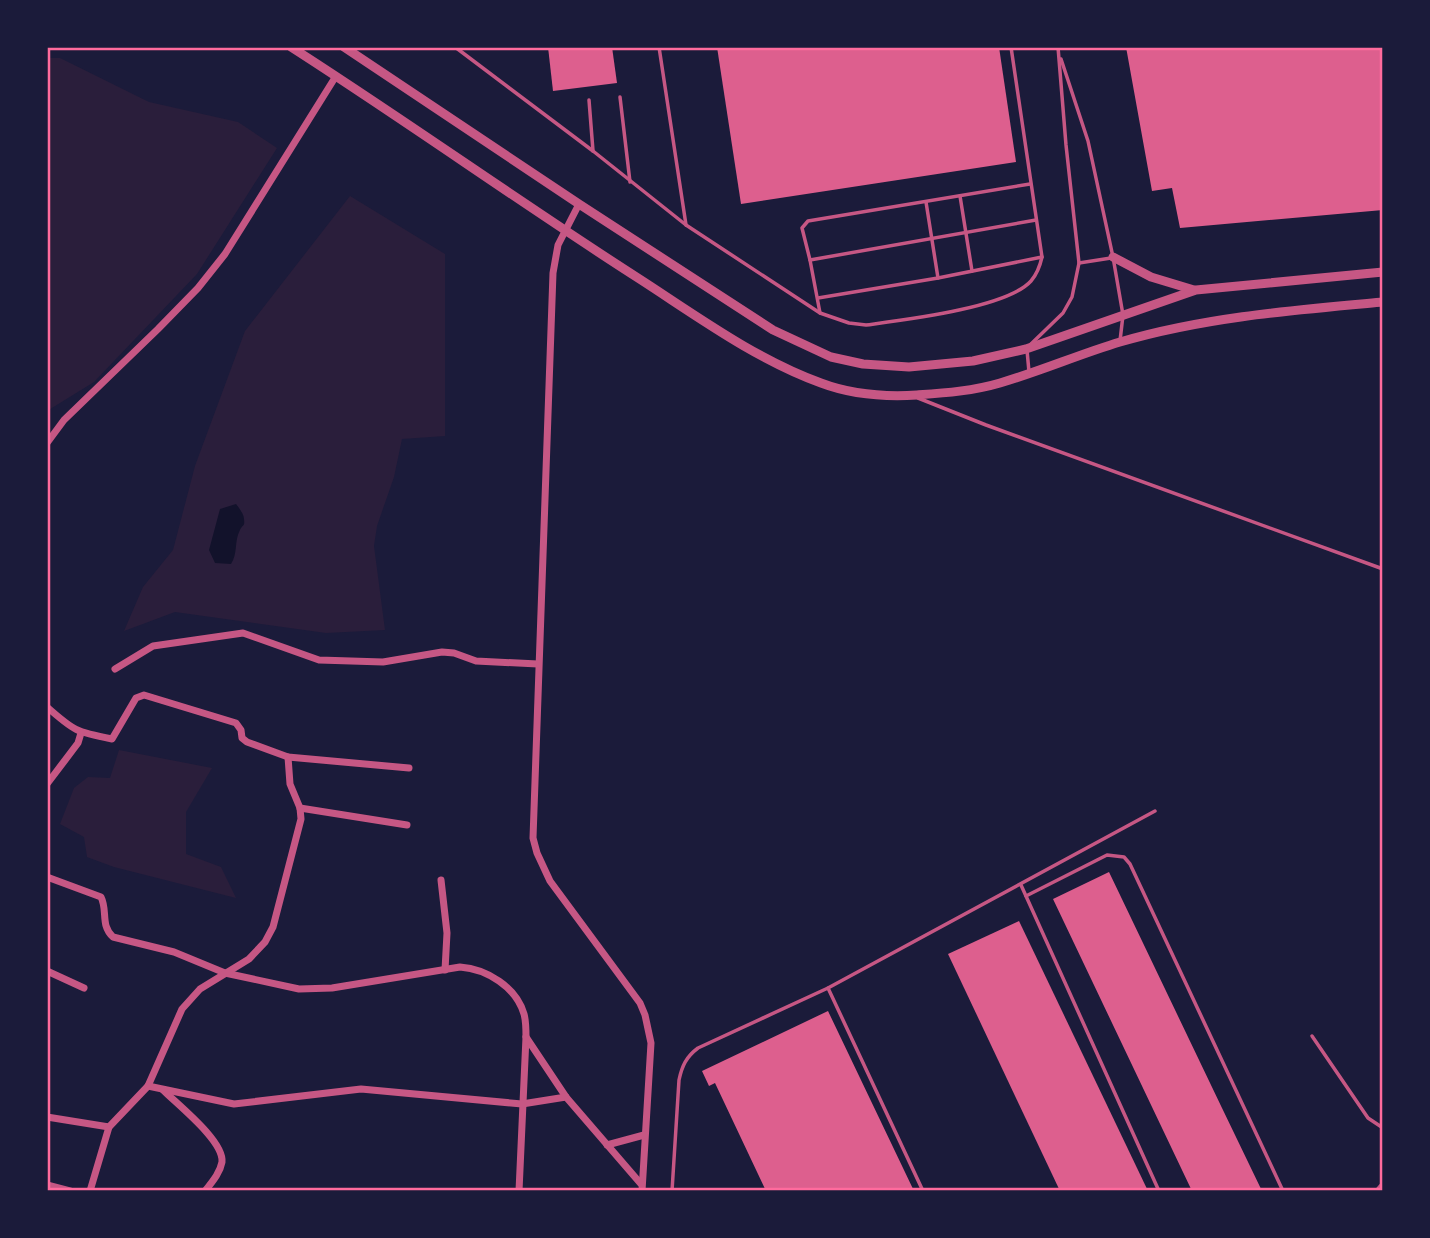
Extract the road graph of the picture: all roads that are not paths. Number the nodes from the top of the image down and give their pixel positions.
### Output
1 (291, 47) edge
2 (344, 47) edge
3 (455, 47) edge
4 (659, 47) edge
5 (1011, 47) edge
6 (1058, 47) edge
7 (1059, 54) junction
8 (336, 76) junction
9 (620, 97) dead end
10 (589, 100) dead end
11 (593, 151) junction
12 (631, 182) junction
13 (1031, 184) junction
14 (960, 196) junction
15 (926, 202) junction
16 (579, 204) junction
17 (1036, 220) junction
18 (686, 225) junction
19 (564, 230) junction
20 (965, 233) junction
21 (932, 239) junction
22 (1042, 257) junction
23 (1114, 257) junction
24 (810, 260) junction
25 (1079, 263) junction
26 (972, 271) junction
27 (1383, 272) edge
28 (938, 278) junction
29 (1196, 290) junction
30 (818, 298) junction
31 (1383, 302) edge
32 (820, 313) junction
33 (1123, 315) junction
34 (1120, 342) junction
35 (1027, 349) junction
36 (1029, 372) junction
37 (913, 395) junction
38 (47, 443) edge
39 (1383, 569) edge
40 (538, 664) junction
41 (115, 669) dead end
42 (47, 707) edge
43 (81, 733) junction
44 (288, 757) junction
45 (409, 768) dead end
46 (47, 784) edge
47 (300, 808) junction
48 (1155, 811) dead end
49 (407, 825) dead end
50 (47, 877) edge
51 (442, 880) dead end
52 (1021, 886) junction
53 (1026, 896) junction
54 (445, 970) junction
55 (47, 971) edge
56 (225, 973) junction
57 (84, 988) dead end
58 (828, 988) junction
59 (1312, 1036) dead end
60 (526, 1037) junction
61 (148, 1086) junction
62 (162, 1090) junction
63 (566, 1097) junction
64 (522, 1104) junction
65 (47, 1116) edge
66 (108, 1127) junction
67 (1383, 1128) edge
68 (644, 1135) junction
69 (607, 1144) junction
70 (1383, 1183) edge
71 (47, 1185) edge
72 (642, 1188) edge
73 (70, 1191) edge
74 (90, 1191) edge
75 (205, 1191) edge
76 (519, 1191) edge
77 (672, 1191) edge
78 (923, 1191) edge
79 (1158, 1191) edge
80 (1283, 1191) edge
81 (1376, 1191) edge

1 - 8 street
2 - 16 street
3 - 11 lane
4 - 18 lane
5 - 13 lane
6 - 7 lane
7 - 23 lane
7 - 25 lane
8 - 19 street
8 - 38 street
9 - 12 lane
10 - 11 lane
11 - 12 lane
12 - 18 lane
13 - 14 lane
13 - 17 lane
14 - 15 lane
14 - 20 lane
15 - 21 lane
15 - 24 lane
16 - 19 street
16 - 35 street
17 - 20 lane
17 - 22 lane
18 - 32 lane
19 - 37 street
19 - 40 street
20 - 21 lane
20 - 26 lane
21 - 24 lane
21 - 28 lane
22 - 26 lane
22 - 32 lane
23 - 25 lane
23 - 29 street
23 - 33 lane
24 - 30 lane
25 - 35 lane
26 - 28 lane
27 - 29 street
28 - 30 lane
29 - 33 street
30 - 32 lane
31 - 34 street
33 - 34 lane
33 - 35 street
34 - 36 street
35 - 36 lane
36 - 37 street
37 - 39 lane
40 - 41 street
40 - 68 street
42 - 43 street
43 - 44 street
43 - 46 street
44 - 45 street
44 - 47 street
47 - 49 street
47 - 56 street
48 - 52 lane
50 - 56 street
51 - 54 street
52 - 53 lane
52 - 58 lane
53 - 79 lane
53 - 80 lane
54 - 56 street
54 - 60 street
55 - 57 street
56 - 61 street
58 - 77 lane
58 - 78 lane
59 - 67 lane
60 - 63 street
60 - 64 street
61 - 62 street
61 - 66 street
62 - 64 street
62 - 75 street
63 - 64 street
63 - 69 street
64 - 76 street
65 - 66 street
66 - 74 street
68 - 69 street
68 - 72 street
69 - 72 street
70 - 81 lane
71 - 73 street

